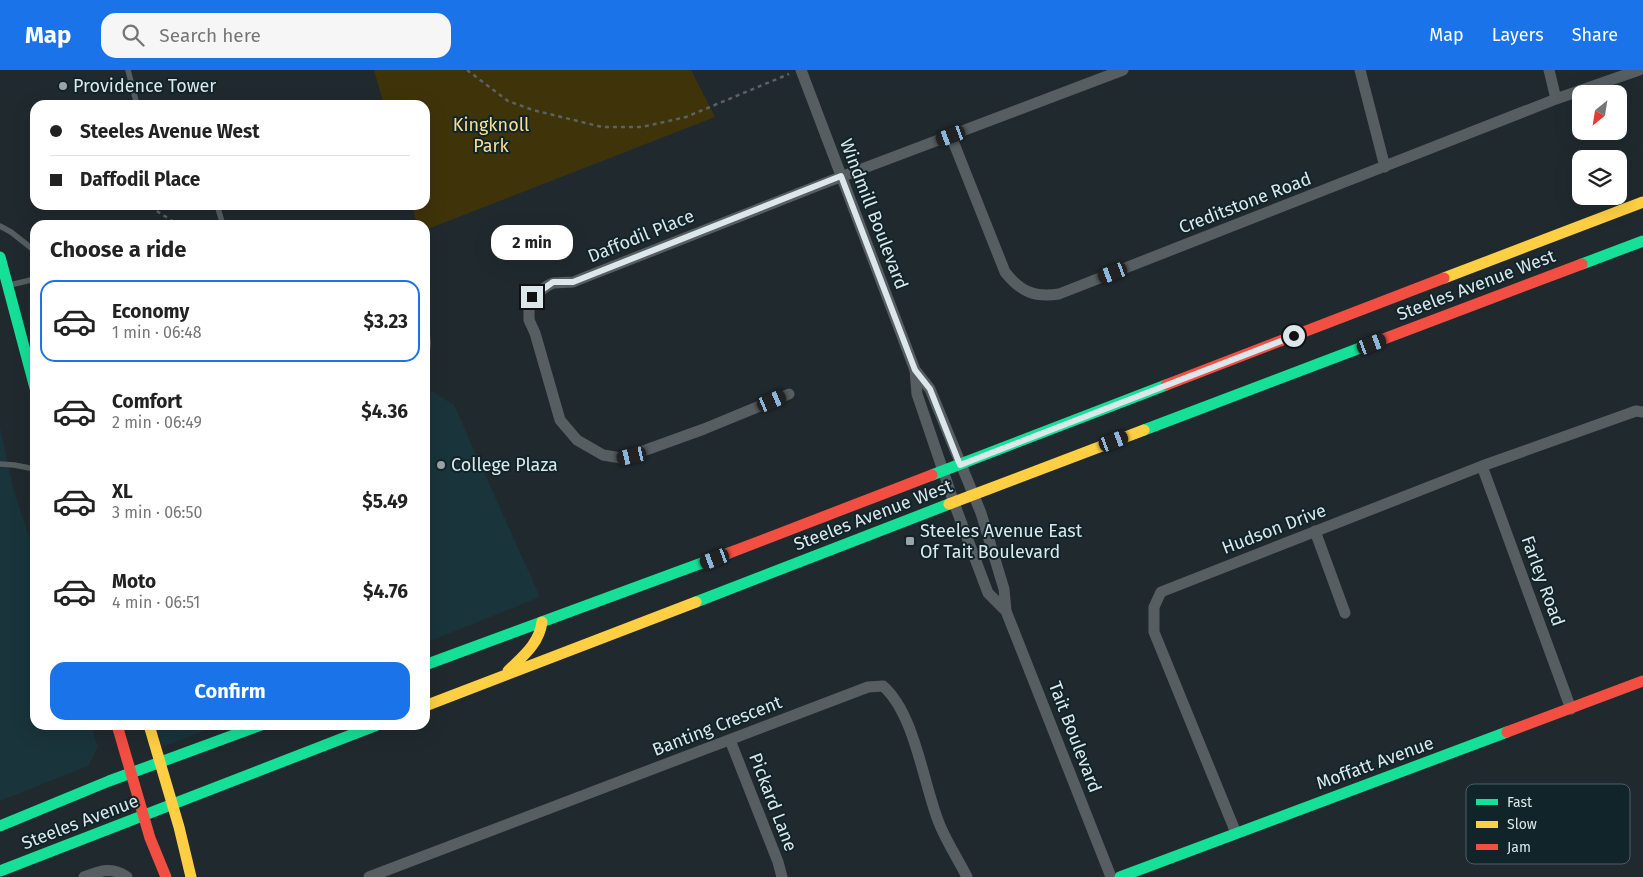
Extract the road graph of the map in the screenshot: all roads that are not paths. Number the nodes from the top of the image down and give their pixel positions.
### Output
1 (128, 70) edge
2 (801, 70) edge
3 (1124, 70) edge
4 (1360, 70) edge
5 (1549, 70) edge
6 (1639, 70) edge
7 (1556, 99) junction
8 (136, 100) edge
9 (951, 136) junction
10 (1386, 167) junction
11 (841, 176) junction
12 (1643, 202) edge
13 (0, 226) edge
14 (1643, 240) edge
15 (30, 246) edge
16 (0, 257) edge
17 (30, 280) edge
18 (8, 286) junction
19 (30, 369) edge
20 (915, 370) junction
21 (789, 394) dead end
22 (1643, 412) edge
23 (0, 464) edge
24 (960, 465) junction
25 (1482, 466) junction
26 (30, 468) edge
27 (943, 471) junction
28 (973, 495) junction
29 (952, 498) junction
30 (981, 515) joint
31 (1316, 531) junction
32 (1006, 610) junction
33 (1345, 613) dead end
34 (542, 622) junction
35 (430, 663) edge
36 (502, 676) junction
37 (1643, 681) edge
38 (430, 704) edge
39 (1571, 709) junction
40 (119, 730) edge
41 (150, 730) edge
42 (247, 730) edge
43 (364, 730) edge
44 (730, 740) junction
45 (160, 762) junction
46 (132, 772) junction
47 (173, 805) junction
48 (144, 816) junction
49 (0, 826) edge
50 (1236, 833) junction
51 (0, 871) edge
52 (84, 877) edge
53 (127, 877) edge
54 (166, 877) edge
55 (191, 877) edge
56 (369, 877) edge
57 (782, 877) edge
58 (966, 877) edge
59 (1111, 877) edge
60 (1120, 877) edge

1 - 8 lane
2 - 11 street, Windmill Boulevard
3 - 9 street, Daffodil Place
4 - 10 street
5 - 7 street
6 - 7 street, Creditstone Road
7 - 10 street, Creditstone Road
9 - 10 street, Creditstone Road
9 - 11 street, Daffodil Place
11 - 20 street, Windmill Boulevard
11 - 21 street, Daffodil Place
12 - 24 main road, Steeles Avenue West
13 - 15 lane
14 - 28 main road, Steeles Avenue West
16 - 18 main road
17 - 18 lane
18 - 19 main road
20 - 24 street, Windmill Boulevard
20 - 27 street, Windmill Boulevard
22 - 25 street, Hudson Drive
23 - 26 lane
24 - 27 main road, Steeles Avenue West
24 - 28 street, Windmill Boulevard
25 - 31 street, Hudson Drive
25 - 39 street, Farley Road
27 - 29 street, Windmill Boulevard
27 - 34 main road, Steeles Avenue West
28 - 29 main road, Steeles Avenue West
28 - 30 street, Windmill Boulevard
29 - 32 street, Tait Boulevard
29 - 36 main road, Steeles Avenue West
30 - 32 street, Tait Boulevard
31 - 33 street
31 - 50 street, Hudson Drive
32 - 59 street, Tait Boulevard
34 - 35 main road, Steeles Avenue West
34 - 36 main road
36 - 38 main road, Steeles Avenue West
37 - 39 main road, Moffatt Avenue
39 - 50 main road, Moffatt Avenue
40 - 46 main road
41 - 45 main road
42 - 45 main road
43 - 47 main road
44 - 56 street, Banting Crescent
44 - 57 street, Pickard Lane
44 - 58 street, Banting Crescent
45 - 46 main road, Steeles Avenue
45 - 47 main road
46 - 48 main road
46 - 49 main road, Steeles Avenue
47 - 48 main road, Steeles Avenue
47 - 55 main road
48 - 51 main road, Steeles Avenue
48 - 54 main road
50 - 60 main road, Moffatt Avenue
52 - 53 street

